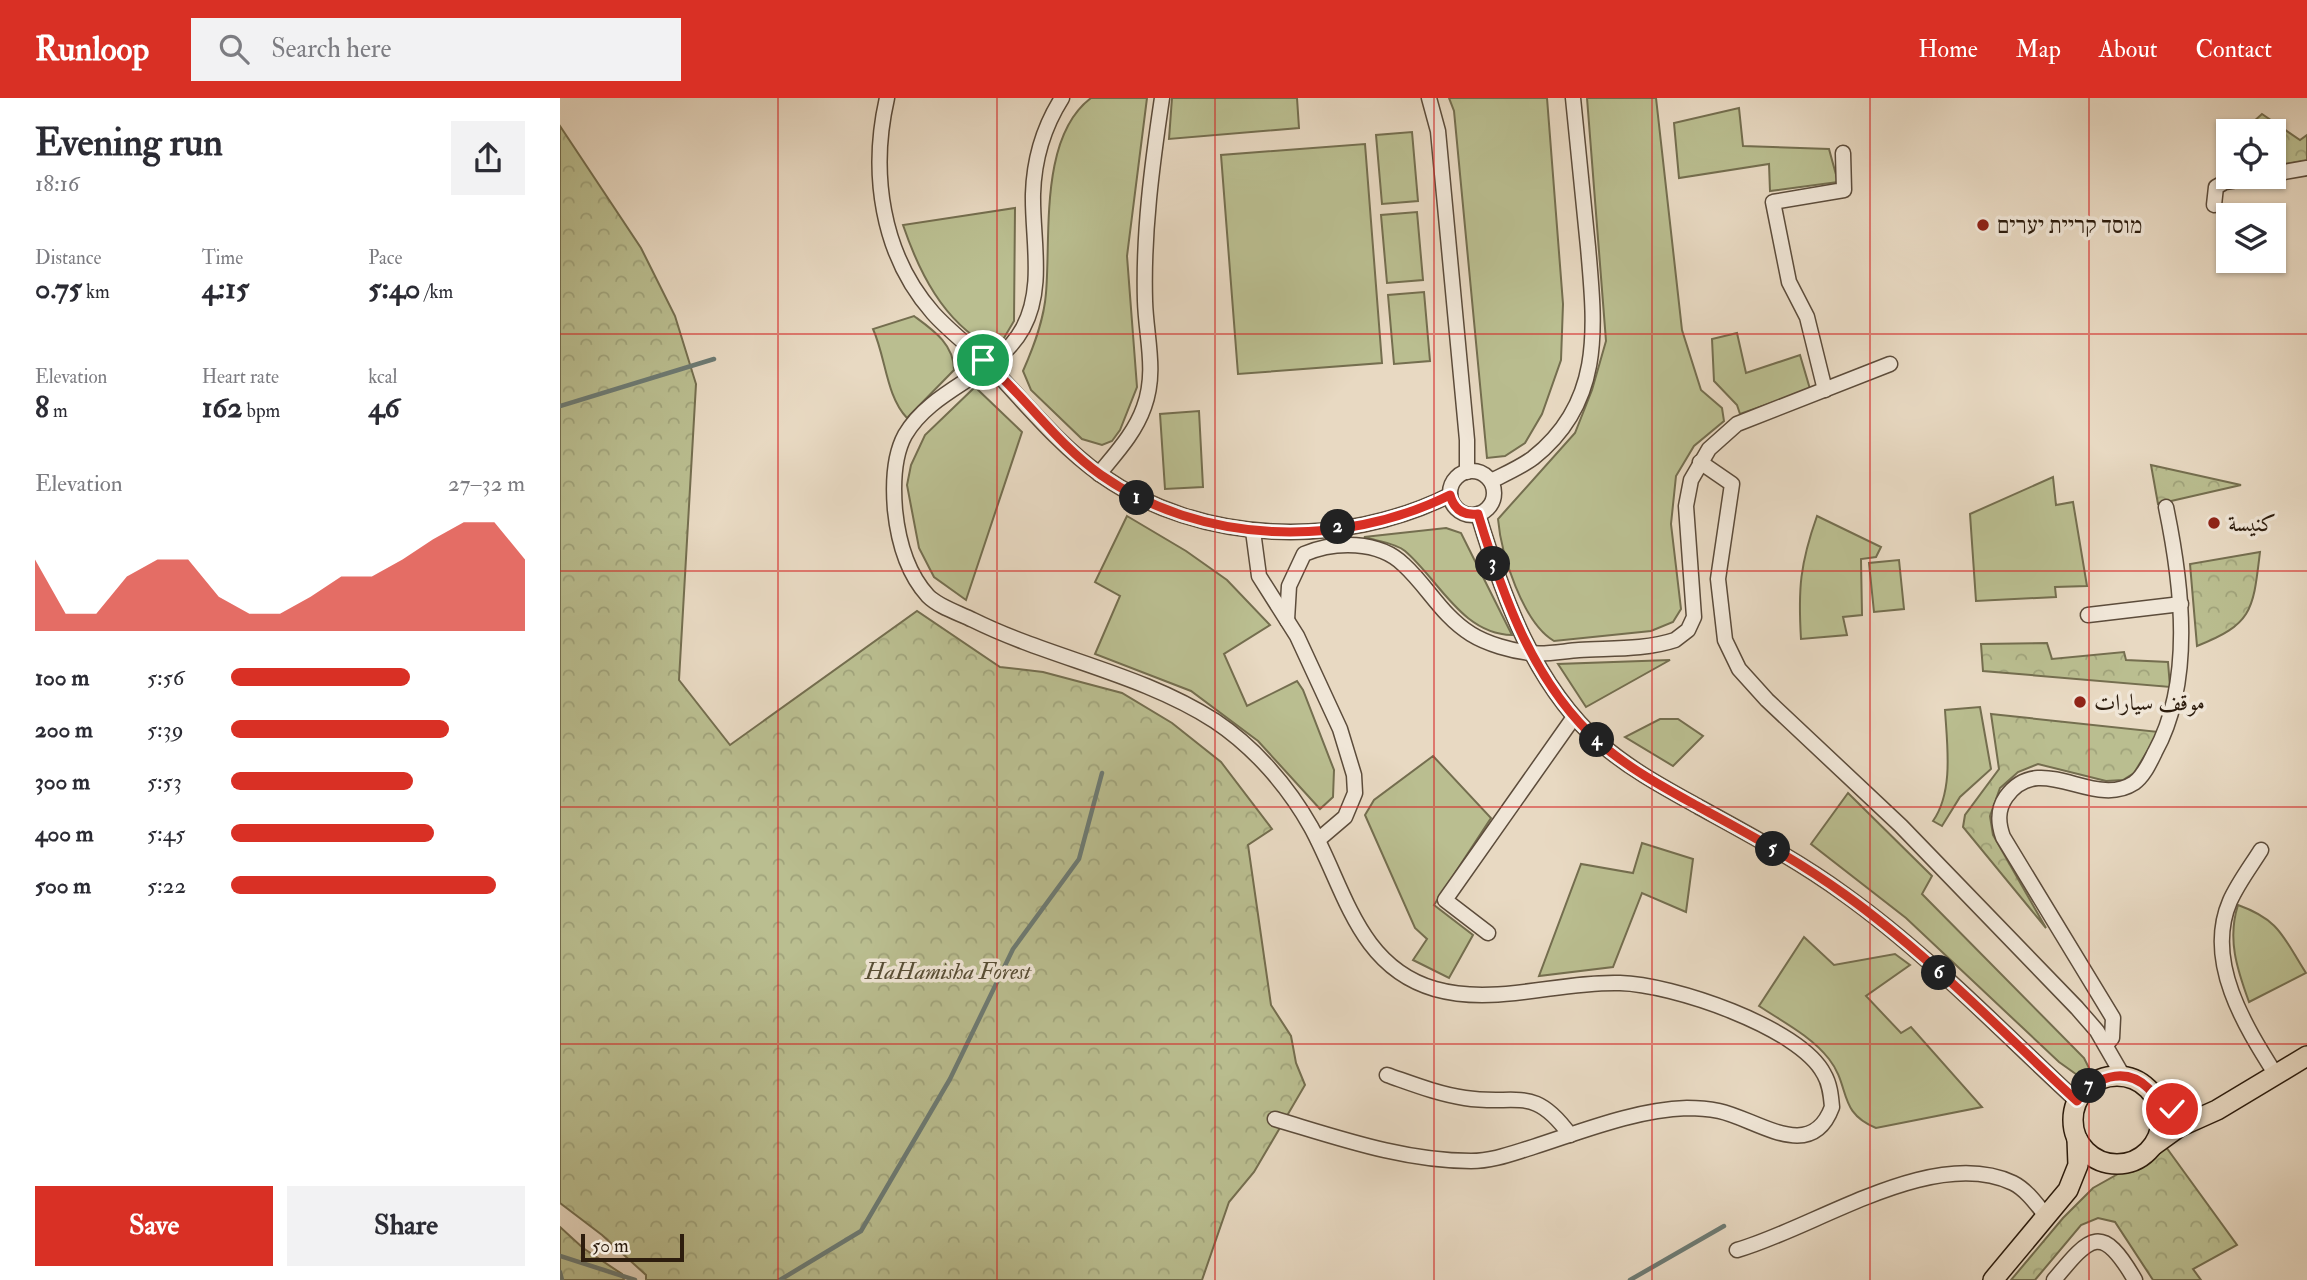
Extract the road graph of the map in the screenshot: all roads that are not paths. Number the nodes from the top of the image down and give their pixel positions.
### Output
1 (887, 98) edge
2 (1062, 98) edge
3 (1162, 98) edge
4 (1429, 98) edge
5 (1573, 98) edge
6 (1843, 153) dead end
7 (2307, 168) edge
8 (2286, 172) edge
9 (2216, 187) edge
10 (2214, 205) dead end
11 (1891, 364) dead end
12 (988, 365) junction
13 (1825, 390) junction
14 (1700, 462) junction
15 (1467, 472) junction
16 (1100, 474) junction
17 (1491, 481) junction
18 (1450, 495) junction
19 (2166, 508) dead end
20 (1478, 514) junction
21 (1253, 531) junction
22 (2181, 604) junction
23 (2088, 615) dead end
24 (1287, 620) junction
25 (1532, 654) junction
26 (1574, 717) junction
27 (1318, 841) junction
28 (2261, 850) dead end
29 (1488, 933) dead end
30 (2106, 1045) junction
31 (2305, 1062) edge
32 (1387, 1075) dead end
33 (2276, 1075) junction
34 (2123, 1076) junction
35 (2155, 1098) junction
36 (2077, 1101) junction
37 (2230, 1102) junction
38 (1275, 1119) dead end
39 (1570, 1135) junction
40 (2077, 1139) junction
41 (2153, 1145) junction
42 (2122, 1164) junction
43 (2053, 1209) junction
44 (1737, 1250) dead end
45 (1993, 1280) edge
46 (2054, 1280) edge
47 (2135, 1280) edge

1 - 12 street
2 - 12 street
3 - 16 street
4 - 15 street
5 - 17 street
6 - 13 street
7 - 8 street
9 - 10 street
11 - 13 street
12 - 16 street
12 - 27 street
13 - 14 street
14 - 25 street
14 - 30 street
15 - 17 street
15 - 18 street
16 - 21 street
17 - 20 street
18 - 20 street
18 - 21 street
19 - 22 street
20 - 25 street
21 - 24 street
22 - 23 street
22 - 30 street
24 - 25 street
24 - 27 street
25 - 26 street
26 - 29 street
26 - 36 street
27 - 39 street
28 - 33 street
30 - 34 street
31 - 33 main road
32 - 39 street
33 - 37 main road
34 - 35 main road
34 - 36 main road
35 - 37 main road
35 - 41 main road
36 - 40 main road
37 - 41 main road
38 - 39 street
40 - 42 main road
40 - 43 main road
41 - 42 main road
42 - 43 main road
43 - 44 street
43 - 45 main road
46 - 47 street

